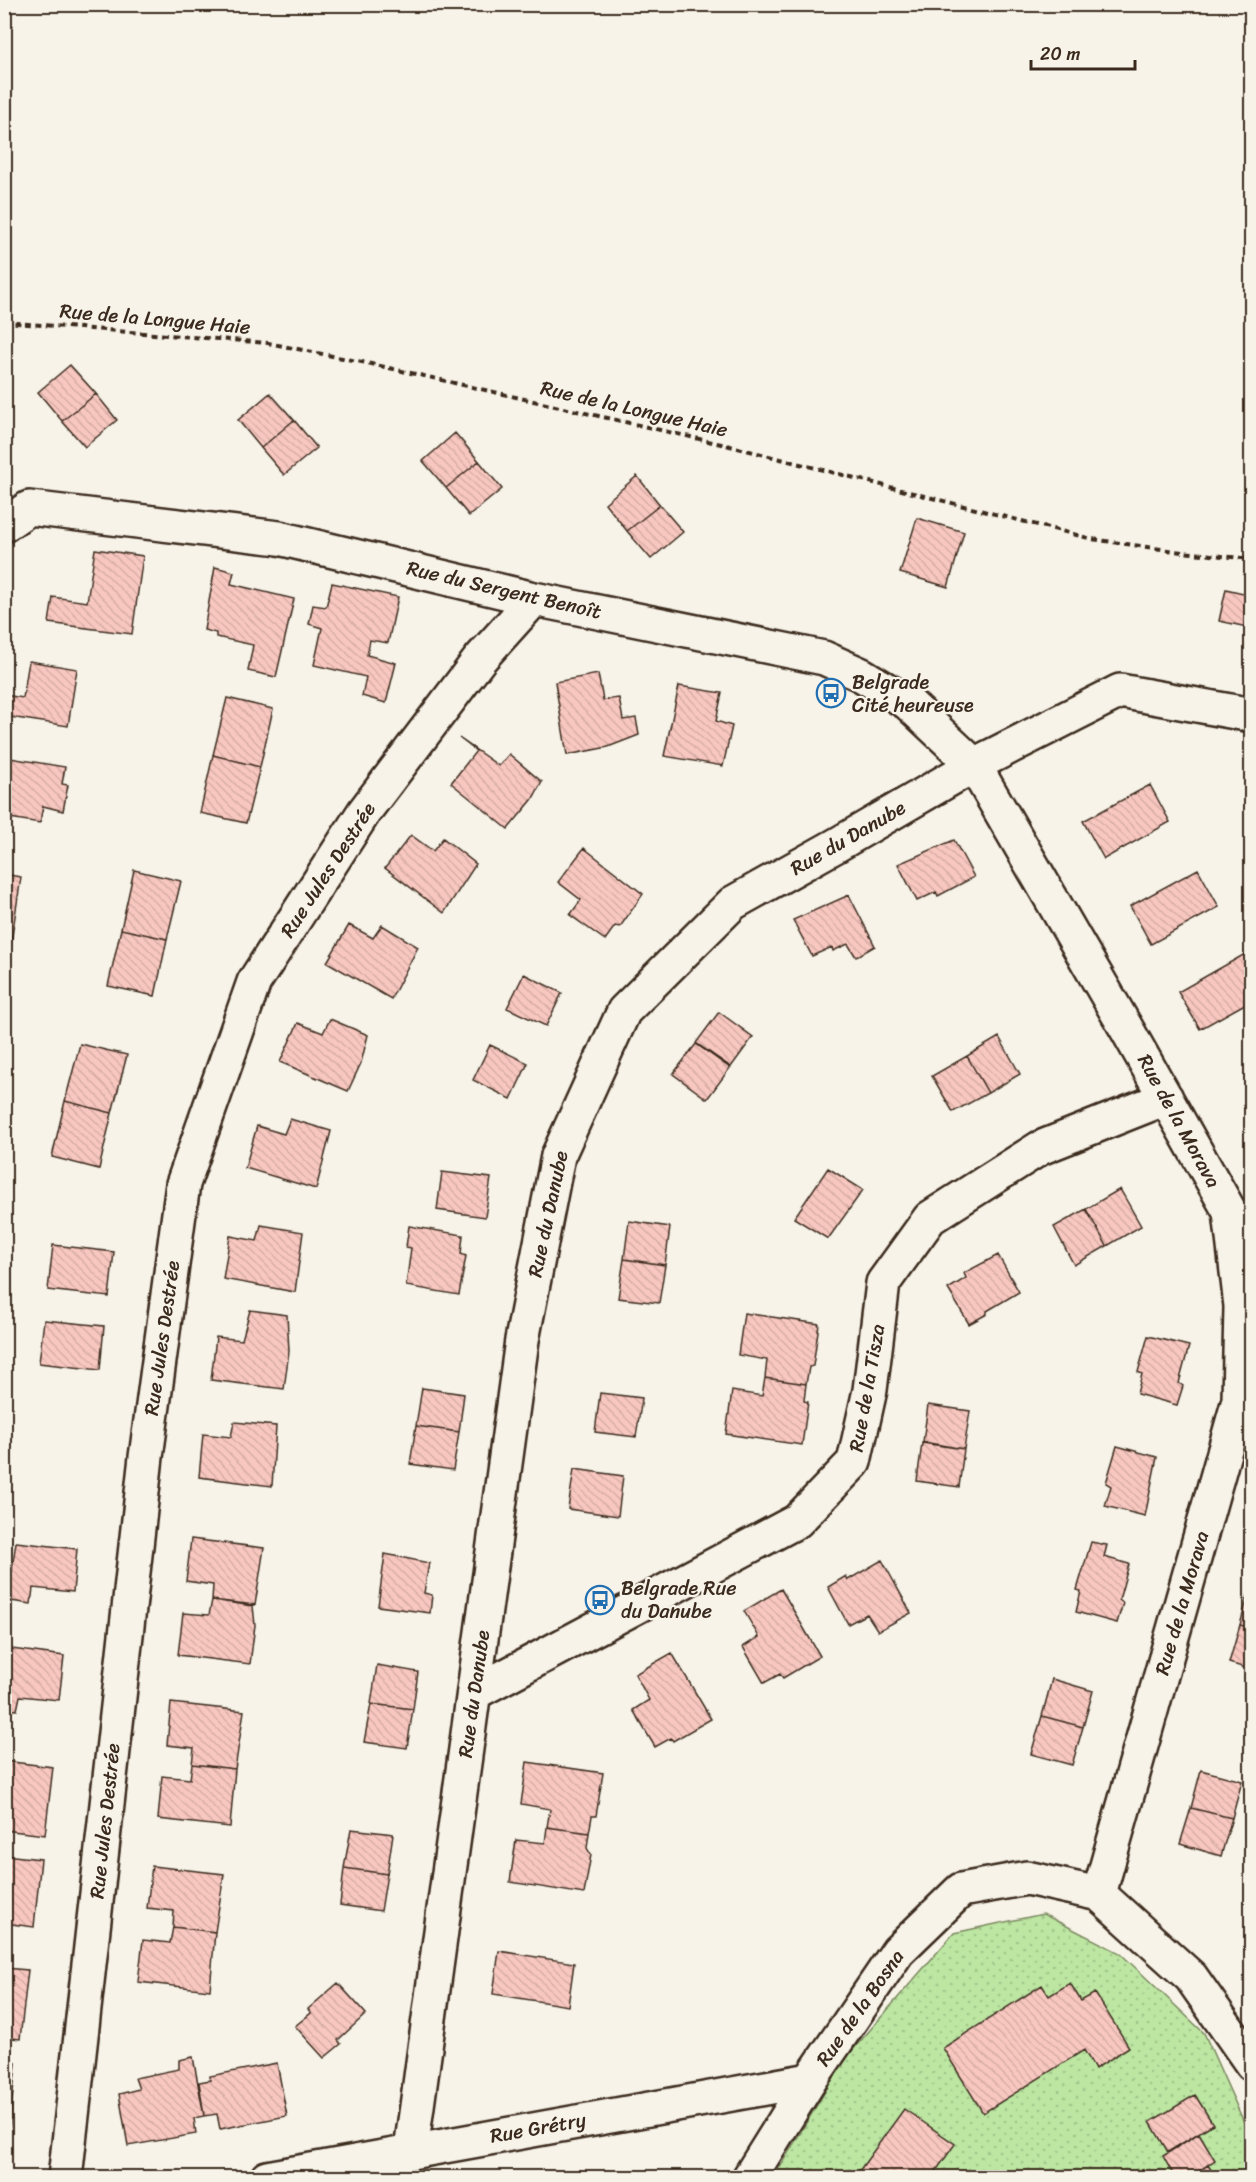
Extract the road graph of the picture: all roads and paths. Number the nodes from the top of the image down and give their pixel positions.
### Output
1 (4, 322) edge
2 (4, 525) edge
3 (1251, 559) edge
4 (534, 599) junction
5 (1251, 715) edge
6 (974, 765) junction
7 (1166, 1098) junction
8 (474, 1693) junction
9 (1099, 1894) junction
10 (1251, 2064) edge
11 (810, 2080) junction
12 (411, 2150) junction
13 (66, 2178) edge
14 (267, 2178) edge
15 (749, 2178) edge

1 - 3 path, Rue de la Longue Haie
2 - 4 street, Rue du Sergent Benoît
4 - 6 street, Rue du Sergent Benoît
4 - 13 street, Rue Jules Destrée
5 - 6 street, Rue du Danube
6 - 7 street, Rue de la Morava
6 - 8 street, Rue du Danube
7 - 8 street, Rue de la Tisza
7 - 9 street, Rue de la Morava
8 - 12 street, Rue du Danube
9 - 10 street, Rue de la Bosna
9 - 11 street, Rue de la Bosna
11 - 12 street, Rue Grétry
11 - 15 street, Rue de la Bosna
12 - 14 street, Rue Grétry

